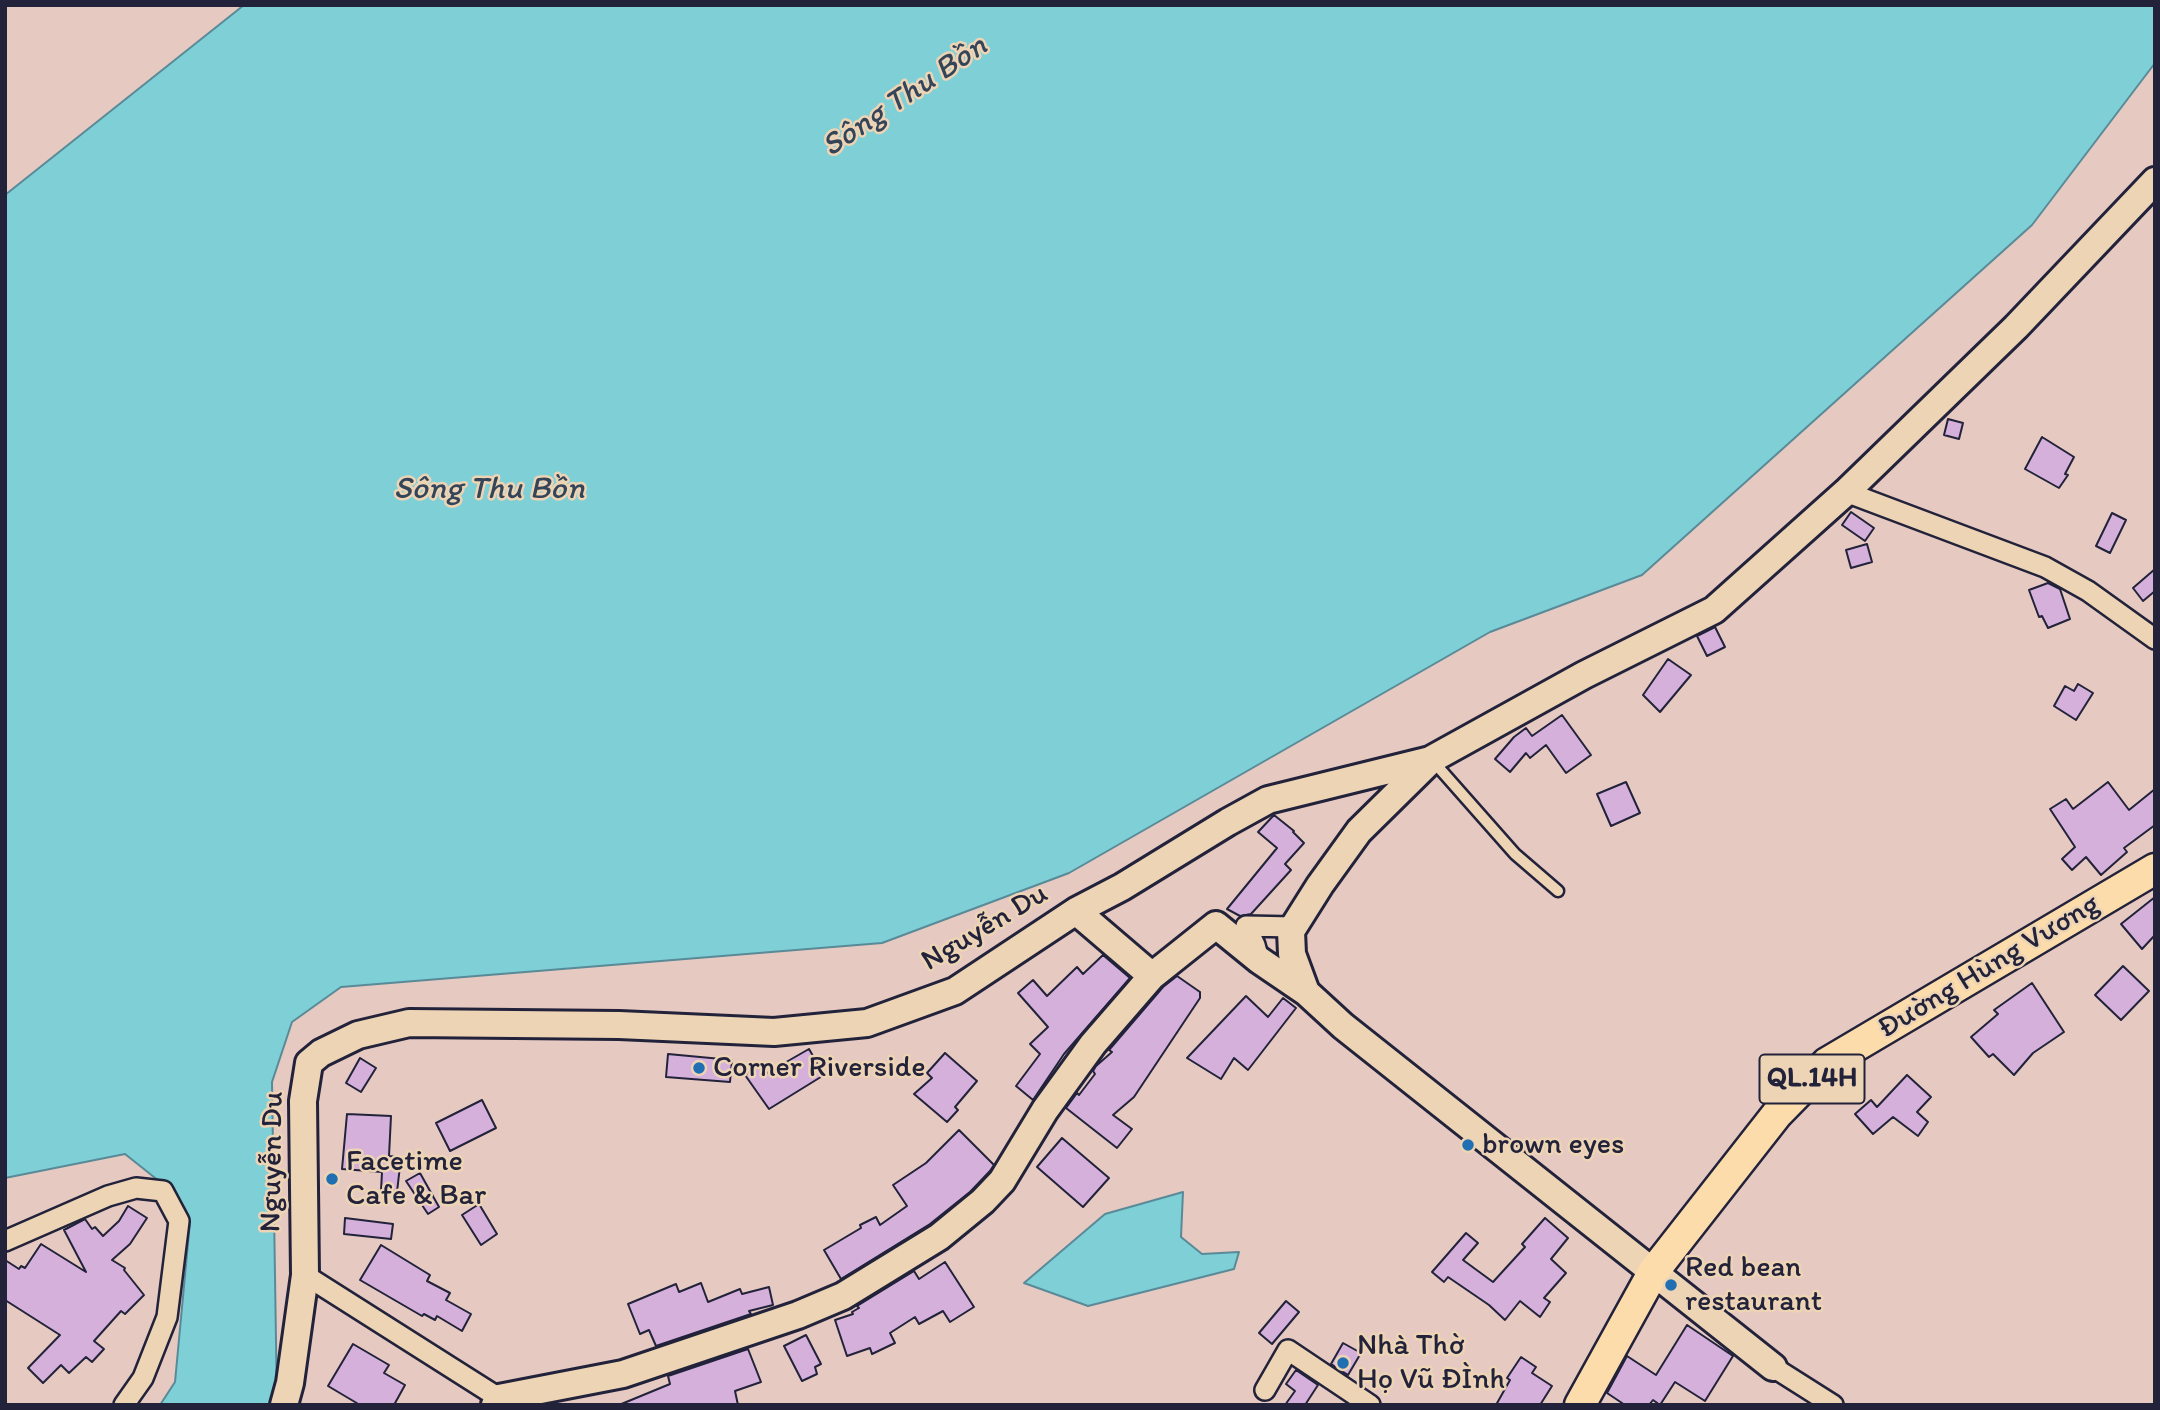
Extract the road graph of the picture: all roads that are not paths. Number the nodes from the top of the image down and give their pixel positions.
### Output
1 (2155, 181) edge
2 (1846, 492) junction
3 (2155, 639) edge
4 (1432, 759) junction
5 (2155, 869) edge
6 (1558, 891) dead end
7 (1076, 911) junction
8 (1294, 927) junction
9 (1259, 960) junction
10 (1152, 976) junction
11 (1306, 992) junction
12 (5, 1241) edge
13 (1654, 1271) junction
14 (305, 1275) junction
15 (1773, 1367) joint
16 (1265, 1390) dead end
17 (497, 1401) edge
18 (124, 1405) edge
19 (284, 1405) edge
20 (1370, 1405) edge
21 (1580, 1405) edge
22 (1833, 1405) edge

1 - 2 street
2 - 3 street
2 - 4 street
4 - 6 lane
4 - 7 street
4 - 8 street
5 - 13 main road, Đường Hùng Vương / QL.14H
7 - 10 street, Nguyễn Du
7 - 14 street, Nguyễn Du
8 - 9 street
8 - 11 street
9 - 10 street
9 - 11 street
10 - 17 street
11 - 13 street
12 - 18 street
13 - 15 street
13 - 21 main road, Đường Hùng Vương / QL.14H
14 - 17 street
14 - 19 street, Nguyễn Du
15 - 22 street
16 - 20 street

